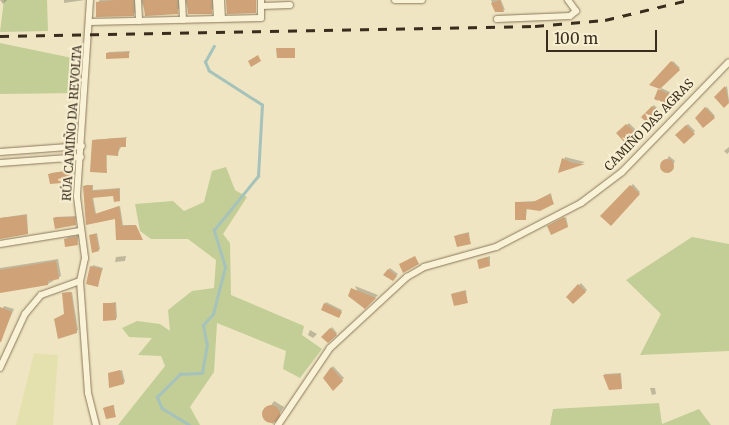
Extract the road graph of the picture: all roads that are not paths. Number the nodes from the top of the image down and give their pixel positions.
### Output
1 (90, 0) edge
2 (138, 0) edge
3 (182, 0) edge
4 (216, 0) edge
5 (221, 0) edge
6 (395, 0) edge
7 (422, 0) edge
8 (568, 0) edge
9 (261, 3) edge
10 (290, 6) dead end
11 (219, 18) junction
12 (497, 19) dead end
13 (183, 20) junction
14 (138, 21) junction
15 (89, 22) junction
16 (729, 62) edge
17 (82, 146) junction
18 (0, 152) edge
19 (81, 157) junction
20 (0, 163) edge
21 (80, 231) junction
22 (0, 244) edge
23 (80, 281) junction
24 (0, 368) edge
25 (96, 425) edge
26 (278, 425) edge

1 - 15 street, RÚA CAMIÑO DA REVOLTA
2 - 14 street
3 - 13 street
4 - 11 street
5 - 11 street
6 - 7 street
8 - 12 street
9 - 10 street
9 - 11 street
11 - 13 street
13 - 14 street
14 - 15 street
15 - 17 street, RÚA CAMIÑO DA REVOLTA
16 - 26 street, CAMIÑO DAS AGRAS
17 - 18 street
17 - 19 street, RÚA CAMIÑO DA REVOLTA
19 - 20 street
19 - 21 street, RÚA CAMIÑO DA REVOLTA
21 - 22 street
21 - 23 street, RÚA CAMIÑO DA REVOLTA
23 - 24 street
23 - 25 street, RÚA CAMIÑO DA REVOLTA

